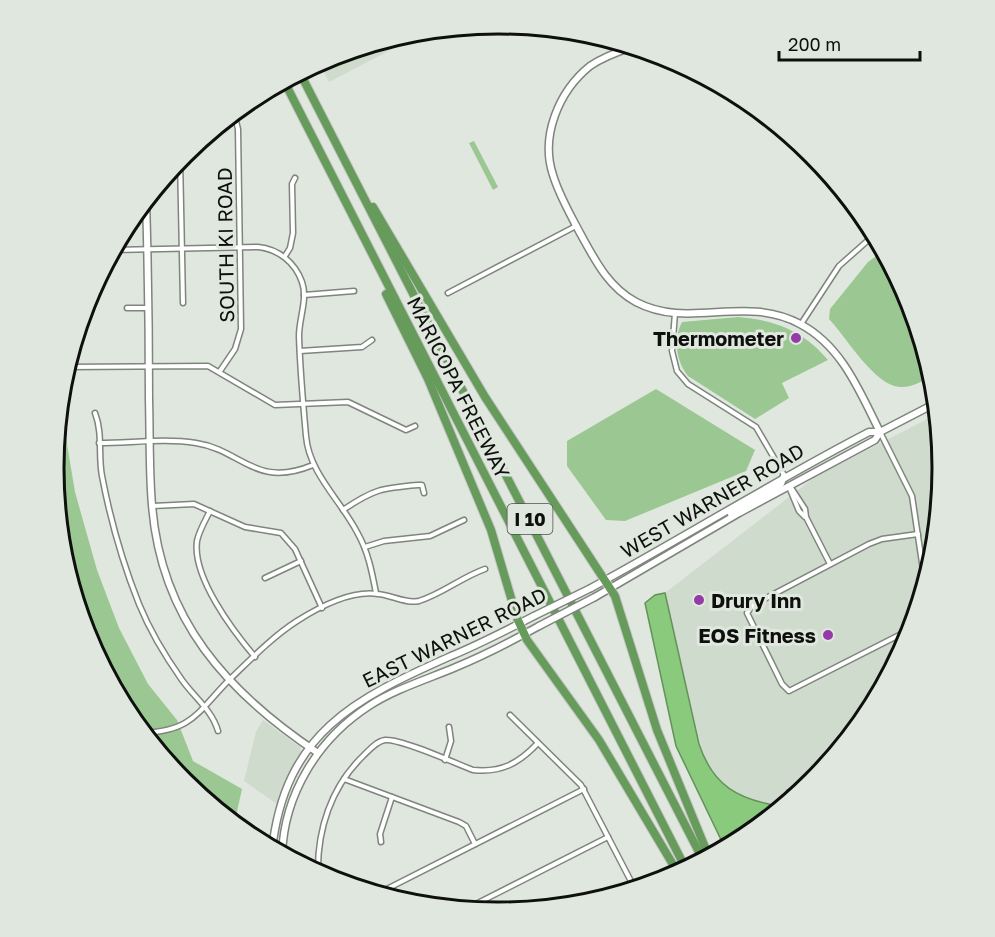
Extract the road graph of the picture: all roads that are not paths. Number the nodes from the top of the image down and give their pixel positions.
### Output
1 (620, 52) edge
2 (304, 80) edge
3 (288, 89) edge
4 (236, 122) edge
5 (180, 173) edge
6 (295, 178) dead end
7 (354, 179) junction
8 (146, 214) edge
9 (577, 226) junction
10 (364, 238) junction
11 (867, 242) edge
12 (240, 248) junction
13 (182, 249) junction
14 (123, 250) edge
15 (147, 250) junction
16 (285, 256) junction
17 (354, 291) dead end
18 (448, 293) dead end
19 (304, 295) junction
20 (183, 303) dead end
21 (127, 308) dead end
22 (148, 308) junction
23 (675, 314) junction
24 (800, 324) junction
25 (372, 340) dead end
26 (300, 351) junction
27 (149, 366) junction
28 (76, 367) edge
29 (220, 371) junction
30 (303, 404) junction
31 (927, 408) edge
32 (95, 413) dead end
33 (415, 426) dead end
34 (880, 432) junction
35 (150, 442) junction
36 (99, 443) junction
37 (314, 464) junction
38 (784, 476) junction
39 (789, 485) junction
40 (424, 492) dead end
41 (152, 506) junction
42 (343, 510) junction
43 (210, 511) junction
44 (730, 518) junction
45 (464, 520) dead end
46 (918, 534) junction
47 (365, 548) junction
48 (922, 559) edge
49 (301, 561) junction
50 (830, 564) junction
51 (485, 569) dead end
52 (265, 578) dead end
53 (605, 580) junction
54 (609, 589) junction
55 (376, 593) junction
56 (561, 603) joint
57 (322, 608) junction
58 (567, 612) joint
59 (519, 624) junction
60 (524, 634) junction
61 (898, 636) edge
62 (255, 657) junction
63 (228, 681) junction
64 (373, 693) junction
65 (378, 701) junction
66 (206, 708) junction
67 (510, 715) dead end
68 (449, 727) dead end
69 (153, 732) edge
70 (218, 732) dead end
71 (538, 743) junction
72 (310, 748) junction
73 (318, 753) junction
74 (445, 760) junction
75 (344, 779) junction
76 (584, 789) junction
77 (392, 797) junction
78 (608, 837) junction
79 (274, 840) edge
80 (381, 842) dead end
81 (475, 844) junction
82 (284, 846) edge
83 (706, 849) edge
84 (699, 852) edge
85 (682, 861) edge
86 (318, 863) edge
87 (673, 865) edge
88 (630, 881) edge
89 (388, 889) edge
90 (480, 902) edge

1 - 9 main road
2 - 7 highway, MARICOPA FREEWAY / I 10
3 - 10 highway, MARICOPA FREEWAY / I 10
4 - 12 street, SOUTH KI ROAD
5 - 13 street
6 - 16 street
7 - 53 highway
7 - 84 highway, MARICOPA FREEWAY / I 10
8 - 15 main road
9 - 18 street
9 - 23 main road
10 - 59 highway
10 - 85 highway, MARICOPA FREEWAY / I 10
11 - 24 street
12 - 13 street
12 - 16 street
12 - 29 street, SOUTH KI ROAD
13 - 15 street
13 - 20 street
14 - 15 street
15 - 22 main road
16 - 19 street
17 - 19 street
19 - 26 street
21 - 22 street
22 - 27 main road
23 - 24 main road
23 - 38 street
24 - 34 main road
25 - 26 street
26 - 30 street
27 - 28 street
27 - 29 street
27 - 35 main road
29 - 30 street
30 - 33 street
30 - 37 street
31 - 34 main road, WEST WARNER ROAD
32 - 36 street
34 - 38 main road, WEST WARNER ROAD
34 - 39 main road, WEST WARNER ROAD
34 - 46 street
35 - 36 street
35 - 37 street
35 - 41 main road
36 - 66 street
37 - 42 street
38 - 44 main road
38 - 53 main road, WEST WARNER ROAD
39 - 44 main road, WEST WARNER ROAD
39 - 50 street
40 - 42 street
41 - 43 street
41 - 63 main road
42 - 47 street
43 - 49 street
43 - 62 street
44 - 54 main road, WEST WARNER ROAD
45 - 47 street
46 - 48 street
46 - 50 street
47 - 55 street
49 - 52 street
49 - 57 street
50 - 61 street
51 - 55 street
53 - 54 highway
53 - 56 main road, WEST WARNER ROAD, bridge
54 - 58 main road, WEST WARNER ROAD, bridge
54 - 83 highway
55 - 57 street
56 - 59 main road, EAST WARNER ROAD, bridge
57 - 62 street
58 - 60 main road, EAST WARNER ROAD, bridge
59 - 60 highway
59 - 64 main road, EAST WARNER ROAD
60 - 65 main road, EAST WARNER ROAD
60 - 87 highway
62 - 63 street
63 - 66 street
63 - 72 main road
64 - 65 main road
64 - 72 main road, EAST WARNER ROAD
65 - 73 main road, EAST WARNER ROAD
66 - 69 street
66 - 70 street
67 - 71 street
68 - 74 street
71 - 74 street
71 - 76 street
72 - 73 main road
72 - 79 main road, EAST WARNER ROAD
73 - 82 main road, EAST WARNER ROAD
74 - 75 street
75 - 77 street
75 - 86 street
76 - 78 street
76 - 81 street
77 - 80 street
77 - 81 street
78 - 88 street
78 - 90 street
81 - 89 street

